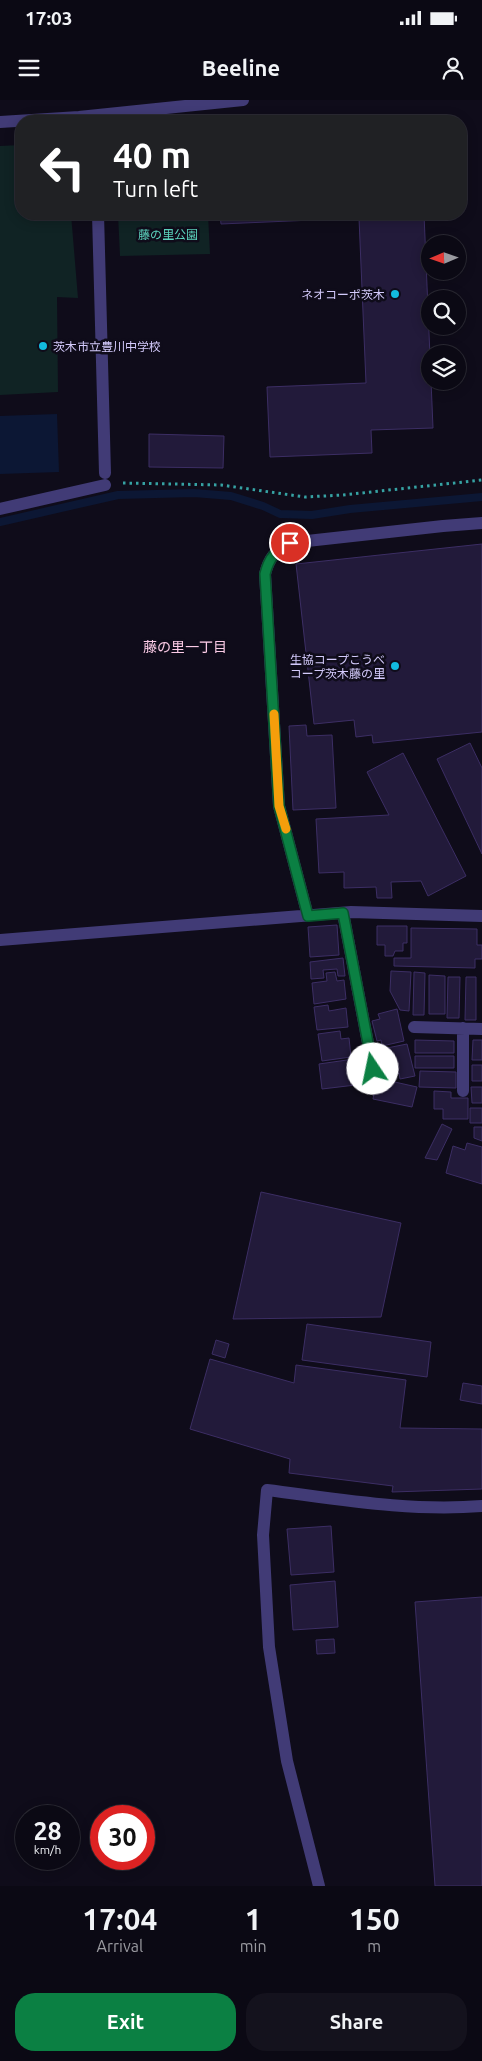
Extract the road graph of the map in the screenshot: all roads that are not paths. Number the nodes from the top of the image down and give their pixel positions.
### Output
1 (244, 100) edge
2 (121, 115) edge
3 (15, 121) edge
4 (0, 122) edge
5 (98, 220) edge
6 (0, 510) edge
7 (482, 524) edge
8 (343, 913) junction
9 (308, 916) junction
10 (482, 916) edge
11 (0, 940) edge
12 (414, 1027) dead end
13 (463, 1028) junction
14 (482, 1029) edge
15 (373, 1069) dead end
16 (463, 1091) dead end
17 (482, 1506) edge
18 (319, 1886) edge

1 - 2 street
3 - 4 street
5 - 6 street
7 - 9 street
8 - 9 street
8 - 10 street
8 - 15 street
9 - 11 street
12 - 13 street
13 - 14 street
13 - 16 street
17 - 18 street

